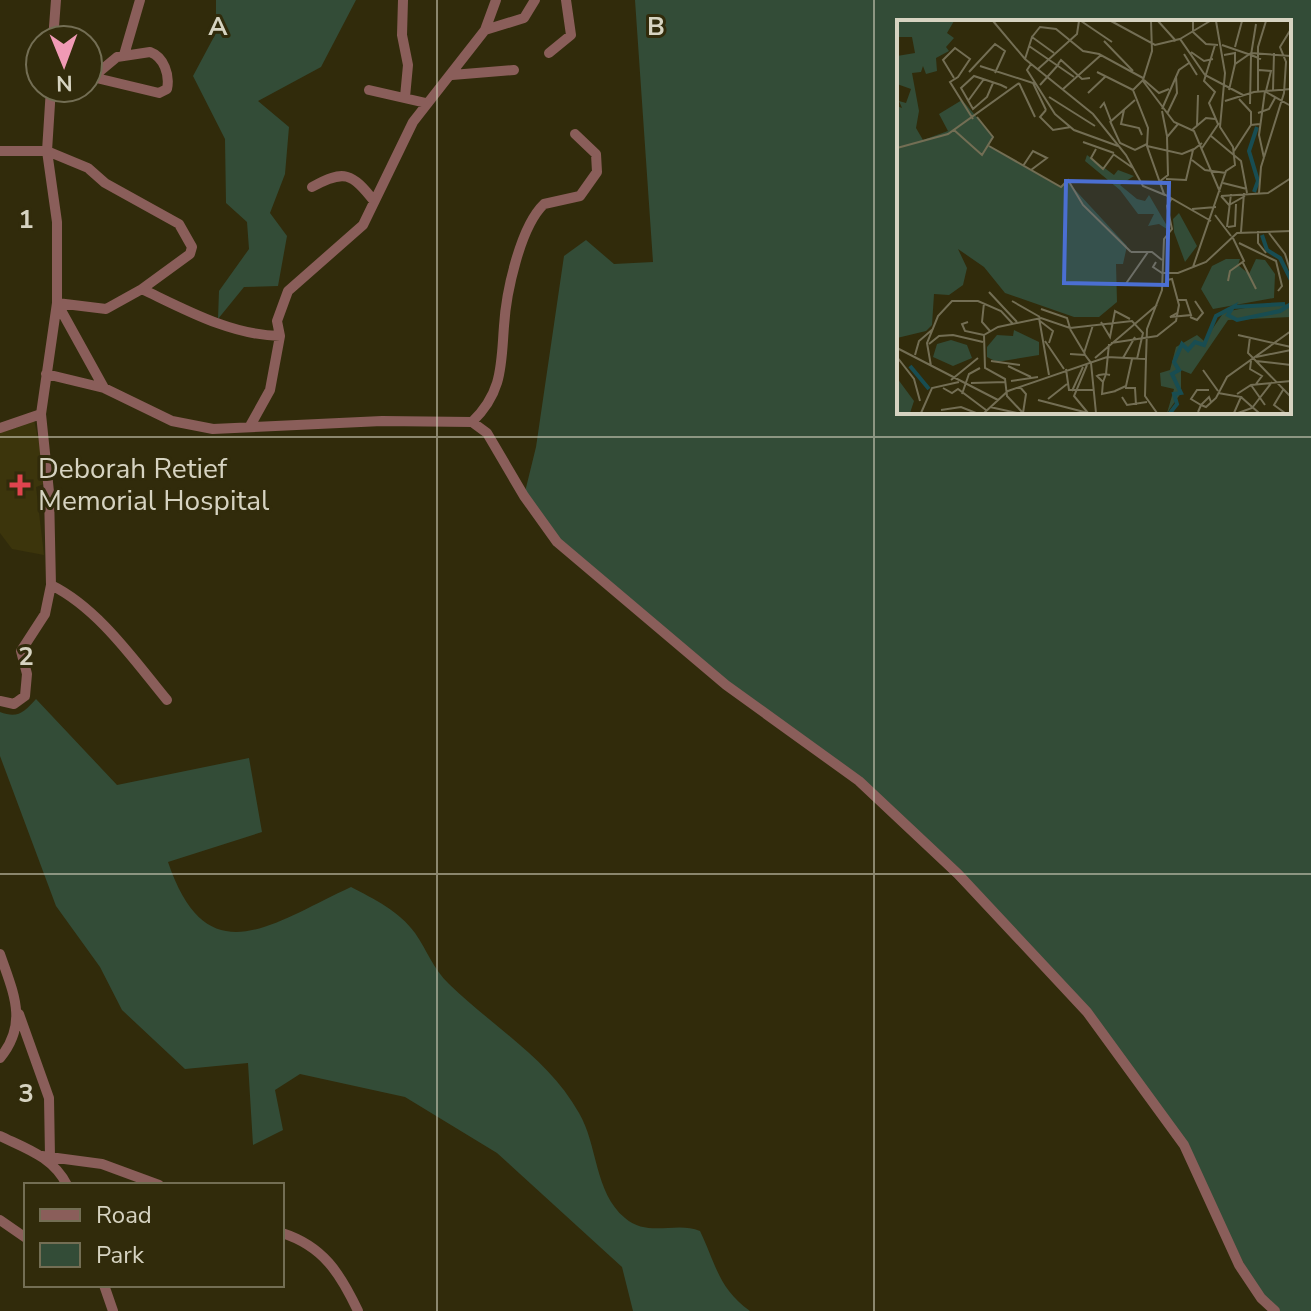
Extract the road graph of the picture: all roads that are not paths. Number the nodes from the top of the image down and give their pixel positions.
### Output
1 (56, 0) edge
2 (140, 0) edge
3 (403, 0) edge
4 (496, 0) edge
5 (535, 0) edge
6 (566, 0) edge
7 (54, 24) edge
8 (485, 30) junction
9 (549, 53) dead end
10 (124, 55) junction
11 (104, 67) edge
12 (514, 70) dead end
13 (452, 75) junction
14 (104, 80) edge
15 (369, 90) dead end
16 (405, 97) junction
17 (426, 103) junction
18 (50, 104) edge
19 (575, 134) dead end
20 (0, 151) edge
21 (47, 151) junction
22 (312, 187) dead end
23 (374, 201) junction
24 (142, 289) junction
25 (57, 303) junction
26 (280, 336) junction
27 (46, 374) junction
28 (104, 388) junction
29 (41, 414) junction
30 (472, 422) junction
31 (250, 426) junction
32 (0, 428) edge
33 (51, 585) junction
34 (167, 700) dead end
35 (0, 701) edge
36 (0, 954) edge
37 (19, 1014) junction
38 (0, 1058) edge
39 (0, 1136) edge
40 (46, 1156) junction
41 (66, 1183) edge
42 (154, 1183) edge
43 (0, 1220) edge
44 (284, 1234) edge
45 (24, 1237) edge
46 (105, 1287) edge
47 (113, 1311) edge
48 (358, 1311) edge
49 (1275, 1311) edge

1 - 7 street
2 - 10 street
3 - 16 street
4 - 8 street
5 - 8 street
6 - 9 street
8 - 13 street
10 - 11 street
10 - 14 street
12 - 13 street
13 - 17 street
15 - 16 street
16 - 17 street
17 - 23 street
18 - 21 street
19 - 30 street
20 - 21 street
21 - 24 street
21 - 25 street
22 - 23 street
23 - 26 street
24 - 25 street
24 - 26 street
25 - 27 street
25 - 28 street
26 - 31 street
27 - 28 street
27 - 29 street
28 - 31 street
29 - 32 street
29 - 33 street
30 - 31 street
30 - 49 street
33 - 34 street
33 - 35 street
36 - 37 street
37 - 38 street
37 - 40 street
39 - 40 street
40 - 41 street
40 - 42 street
43 - 45 street
44 - 48 street
46 - 47 street

